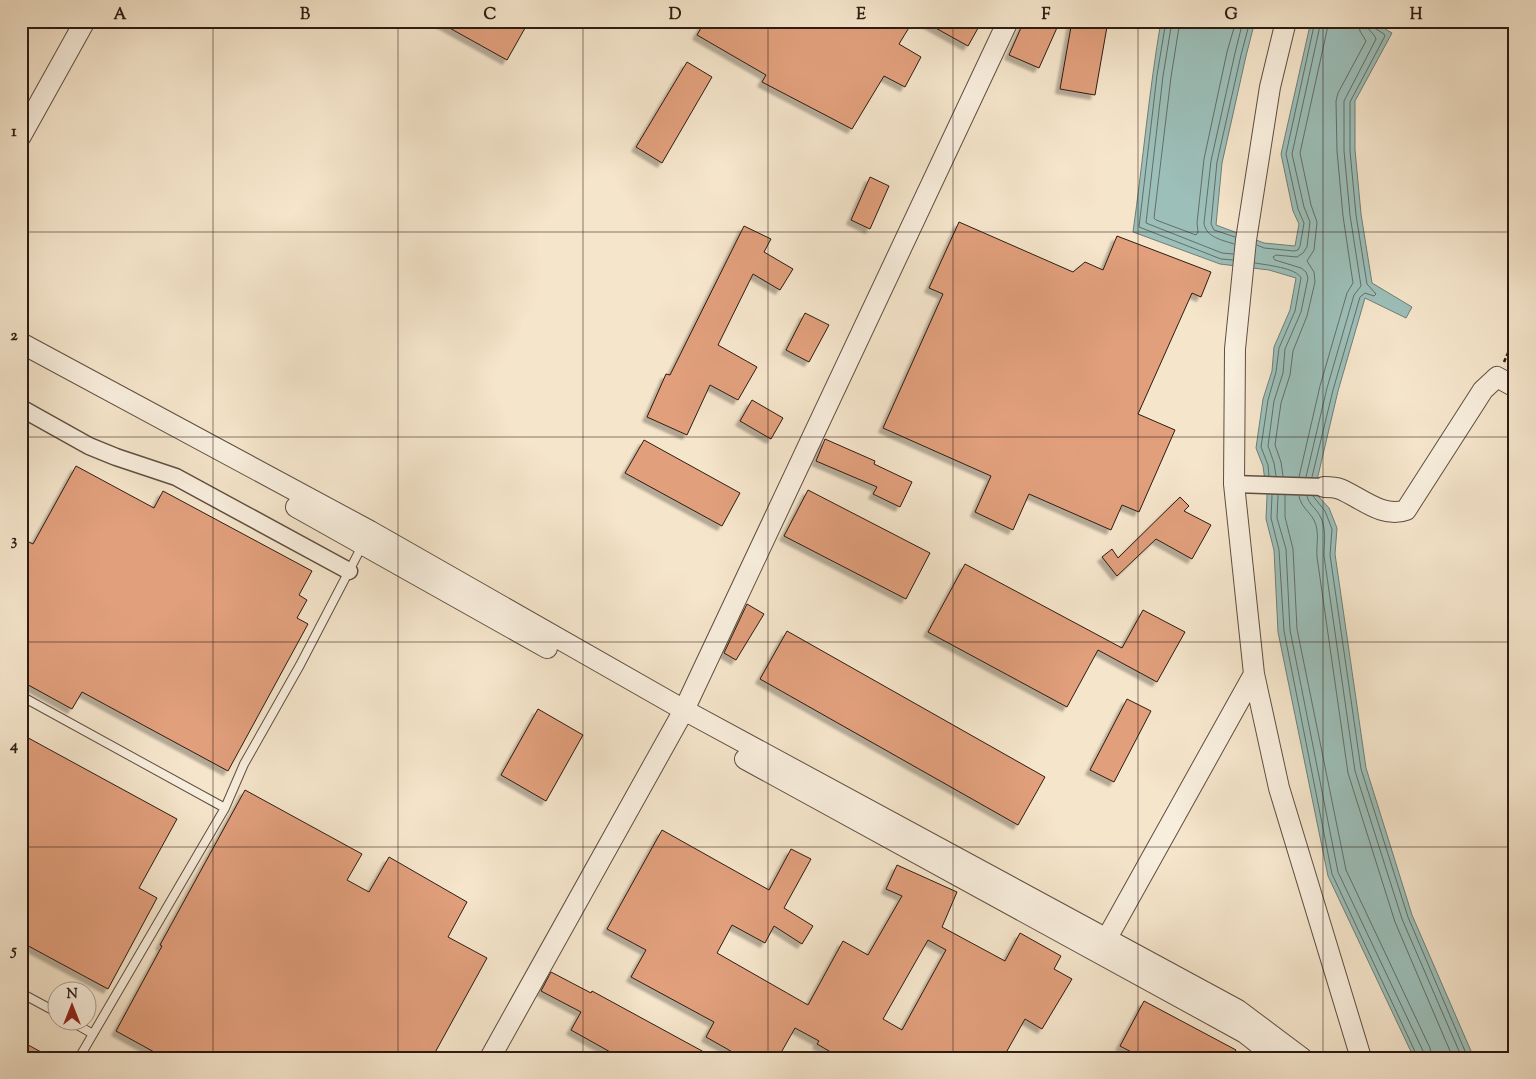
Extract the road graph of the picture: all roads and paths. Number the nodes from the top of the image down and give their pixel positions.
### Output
1 (85, 21) edge
2 (1008, 21) edge
3 (1286, 21) edge
4 (21, 136) edge
5 (1515, 337) edge
6 (21, 343) edge
7 (21, 353) edge
8 (1506, 382) edge
9 (21, 408) edge
10 (1234, 484) junction
11 (1324, 487) joint
12 (366, 538) junction
13 (349, 571) junction
14 (1254, 674) junction
15 (21, 696) edge
16 (681, 716) junction
17 (225, 808) junction
18 (1107, 938) junction
19 (21, 993) edge
20 (48, 1008) edge
21 (90, 1032) edge
22 (93, 1034) junction
23 (79, 1058) edge
24 (490, 1058) edge
25 (1277, 1058) edge
26 (1302, 1058) edge
27 (1361, 1058) edge

1 - 4 street
2 - 16 street
3 - 10 street
5 - 8 path
6 - 12 street
7 - 12 street
8 - 11 street
9 - 13 street
10 - 11 street
10 - 14 street
12 - 13 lane
12 - 16 street
13 - 17 lane
14 - 18 street
14 - 27 street
15 - 17 lane
16 - 18 street
16 - 24 street
16 - 25 street
17 - 22 lane
18 - 26 street
19 - 20 lane
21 - 22 lane
22 - 23 lane

